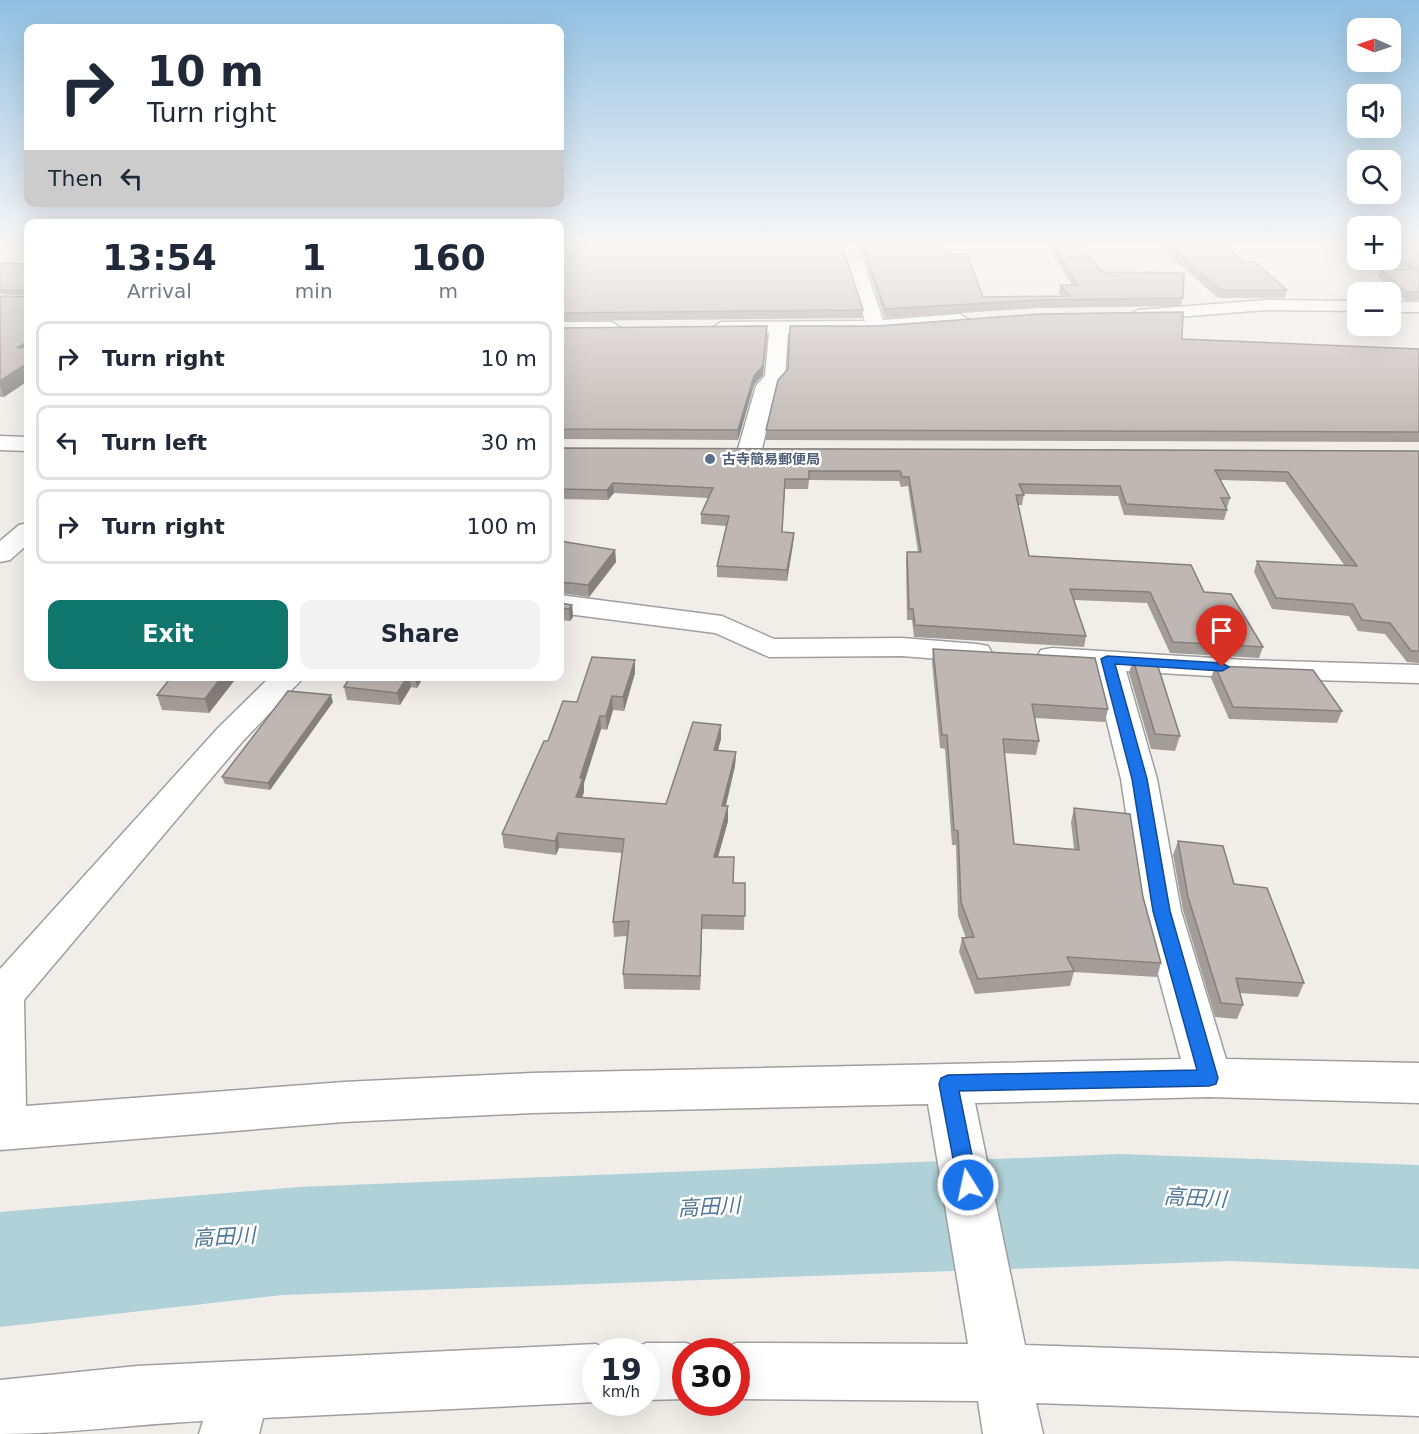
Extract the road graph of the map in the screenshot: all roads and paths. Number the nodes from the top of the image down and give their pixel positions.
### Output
1 (871, 312) edge
2 (1193, 312) edge
3 (1116, 315) edge
4 (981, 319) edge
5 (876, 326) junction
6 (564, 328) edge
7 (629, 328) edge
8 (698, 328) edge
9 (778, 328) junction
10 (0, 443) edge
11 (24, 444) edge
12 (726, 449) edge
13 (750, 449) junction
14 (774, 450) edge
15 (24, 534) edge
16 (0, 554) edge
17 (564, 605) edge
18 (1107, 659) junction
19 (1419, 674) edge
20 (285, 681) edge
21 (1209, 1078) junction
22 (1419, 1083) edge
23 (950, 1090) junction
24 (1, 1129) edge
25 (1001, 1366) junction
26 (750, 1371) edge
27 (582, 1373) edge
28 (1419, 1387) edge
29 (0, 1409) edge
30 (235, 1413) edge
31 (1013, 1434) edge

1 - 5 street
2 - 3 street
4 - 5 street
5 - 9 street
6 - 7 street
8 - 9 street
9 - 13 street
10 - 11 street
12 - 13 street
13 - 14 street
15 - 16 street
17 - 18 street
18 - 19 street
18 - 21 street
20 - 24 street
21 - 22 street
21 - 23 street
23 - 24 street
23 - 25 street
25 - 26 street
25 - 28 street
25 - 31 street
27 - 30 street
29 - 30 street

